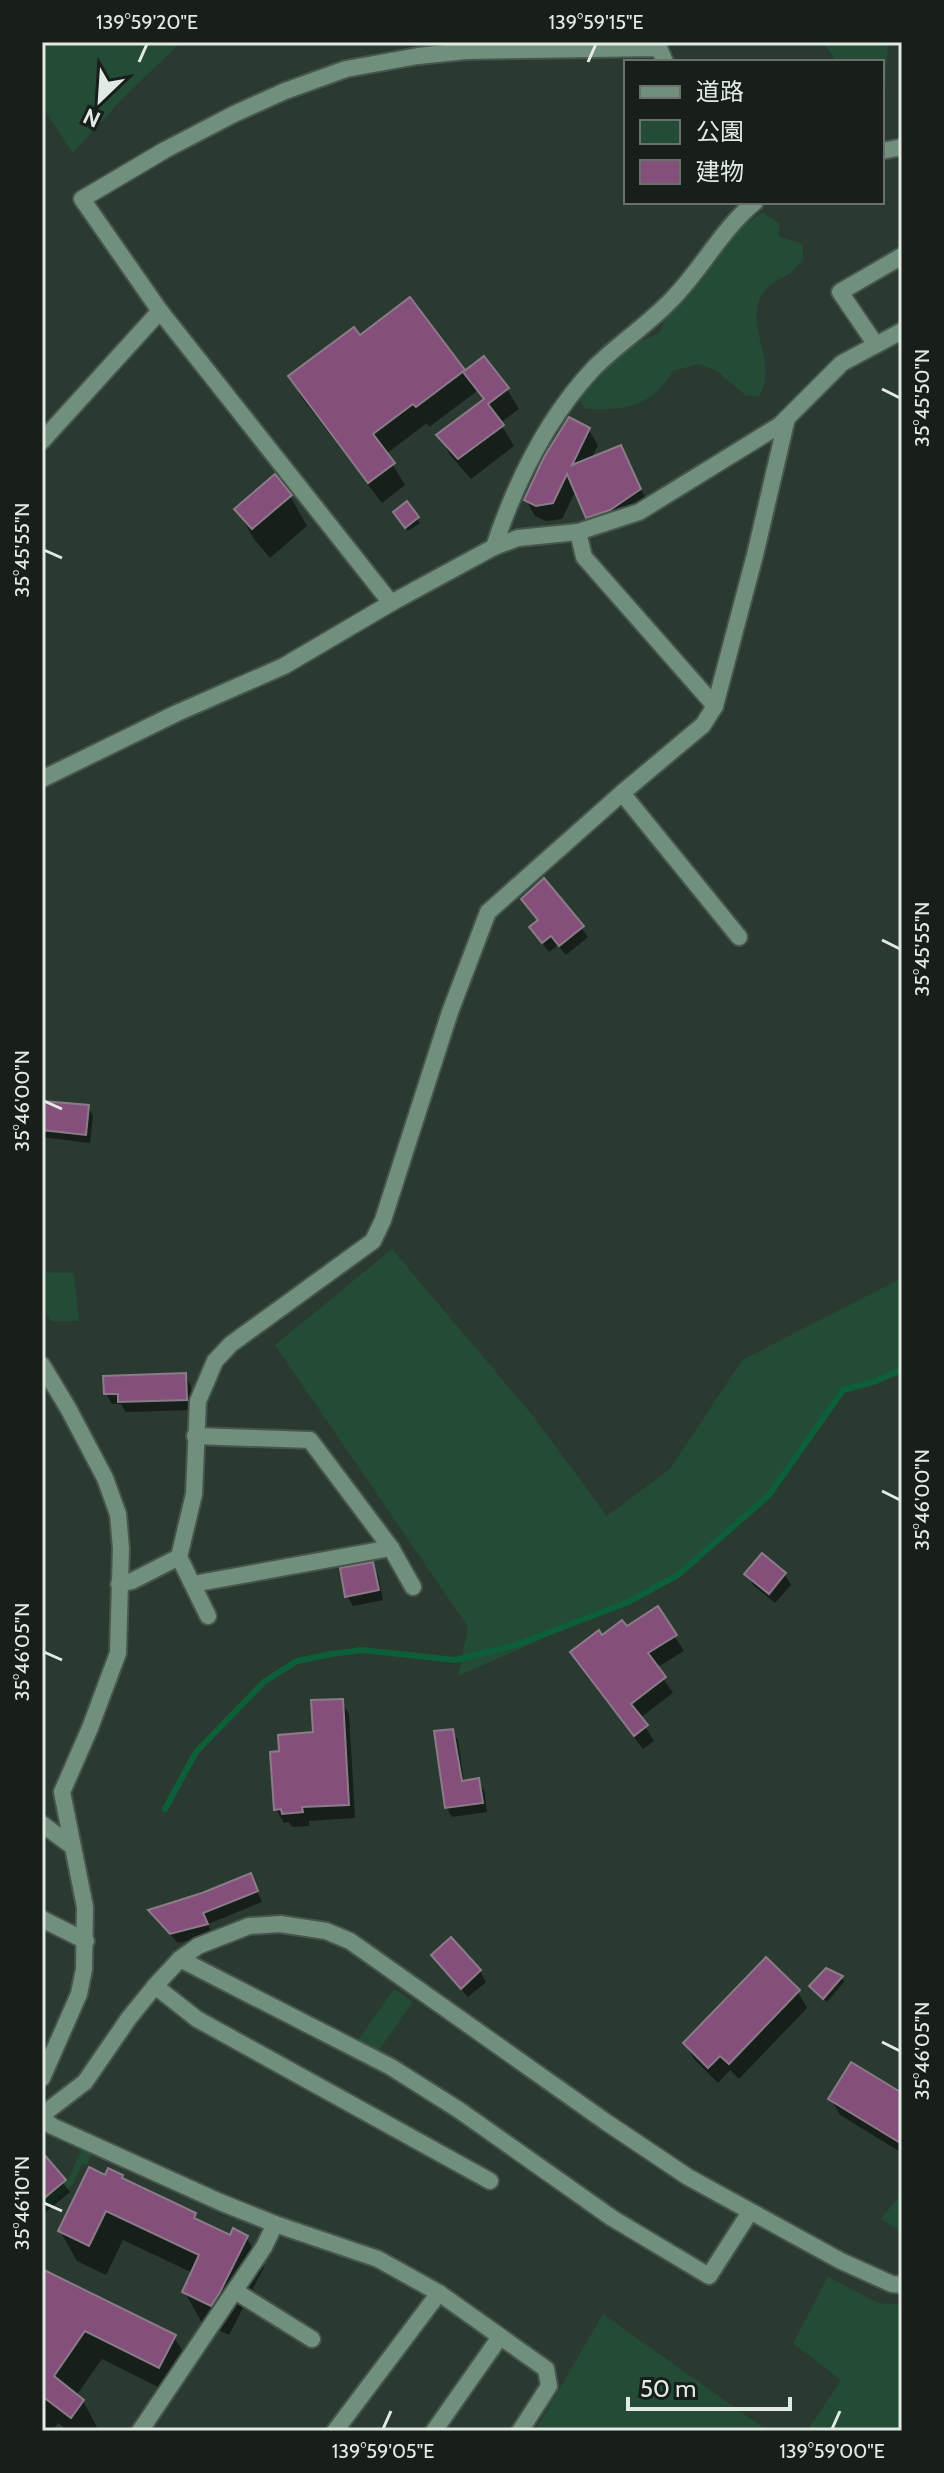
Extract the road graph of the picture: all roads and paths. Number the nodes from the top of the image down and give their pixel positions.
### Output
1 (664, 60) edge
2 (736, 208) edge
3 (902, 256) edge
4 (160, 311) junction
5 (902, 331) edge
6 (876, 345) junction
7 (787, 418) junction
8 (42, 441) edge
9 (578, 532) junction
10 (494, 547) junction
11 (391, 603) junction
12 (715, 706) junction
13 (42, 779) edge
14 (622, 793) junction
15 (739, 937) dead end
16 (42, 1365) edge
17 (195, 1436) junction
18 (391, 1548) junction
19 (179, 1557) junction
20 (119, 1584) junction
21 (193, 1584) junction
22 (413, 1587) dead end
23 (208, 1616) dead end
24 (42, 1824) edge
25 (72, 1846) junction
26 (42, 1919) edge
27 (86, 1941) junction
28 (180, 1959) junction
29 (155, 1986) junction
30 (42, 2078) edge
31 (42, 2117) edge
32 (490, 2181) dead end
33 (750, 2212) junction
34 (275, 2224) junction
35 (902, 2285) edge
36 (235, 2291) junction
37 (439, 2293) junction
38 (500, 2337) junction
39 (312, 2339) dead end
40 (140, 2431) edge
41 (335, 2431) edge
42 (434, 2431) edge
43 (520, 2431) edge

1 - 4 street
2 - 10 street
3 - 6 street
4 - 8 street
4 - 11 street
5 - 6 street
6 - 7 street
7 - 9 street
7 - 12 street
9 - 10 street
9 - 12 street
10 - 11 street
11 - 13 street
12 - 14 street
14 - 15 street
14 - 17 street
16 - 20 street
17 - 18 street
17 - 19 street
18 - 21 street
18 - 22 street
19 - 20 street
19 - 21 street
20 - 25 street
21 - 23 street
24 - 25 street
25 - 27 street
26 - 27 street
27 - 30 street
28 - 29 street
28 - 33 street
28 - 33 street
29 - 31 street
29 - 32 street
31 - 34 street
33 - 35 street
34 - 36 street
34 - 37 street
36 - 39 street
36 - 40 street
37 - 38 street
37 - 41 street
38 - 42 street
38 - 43 street

